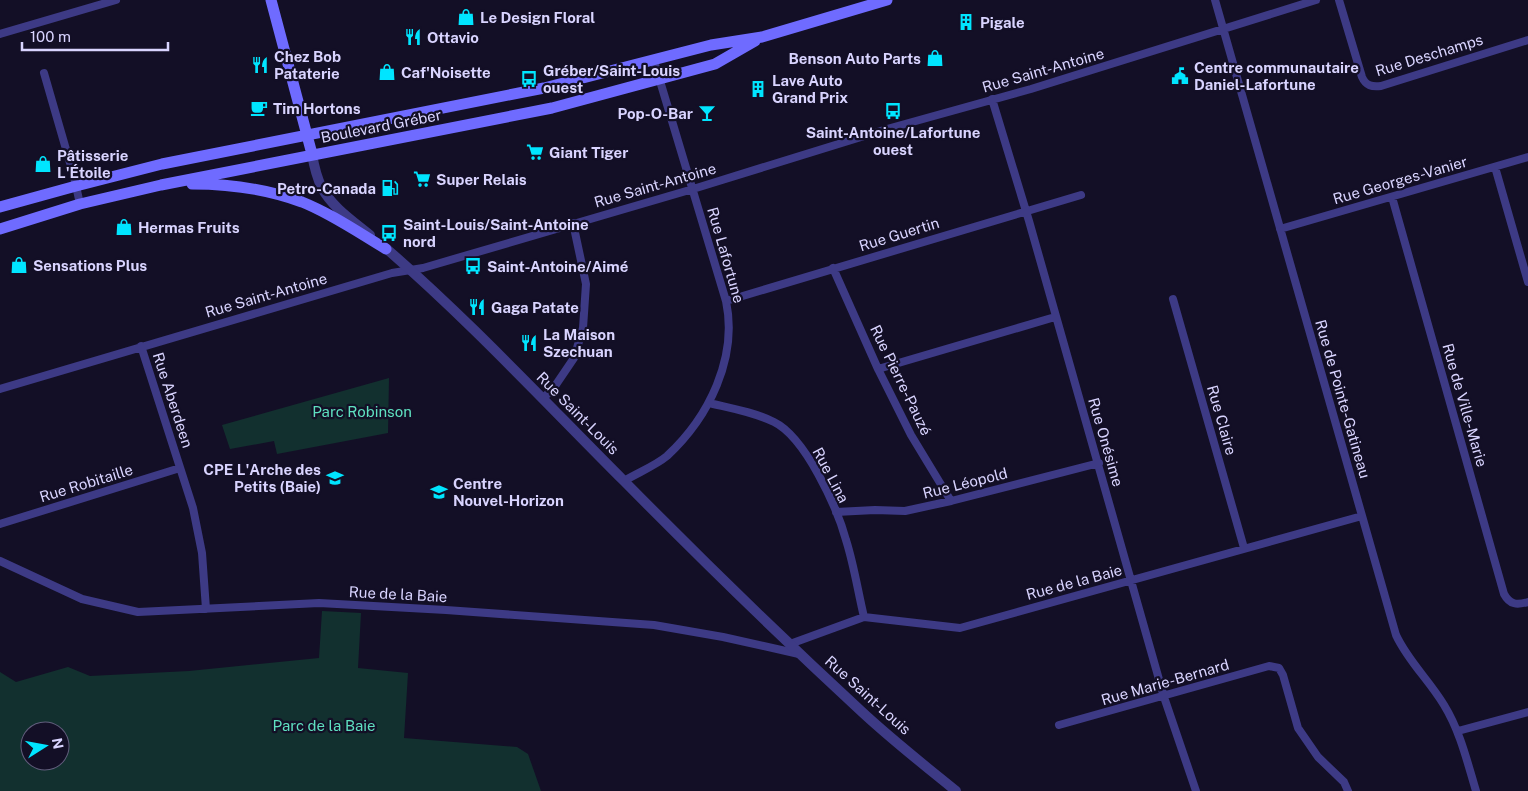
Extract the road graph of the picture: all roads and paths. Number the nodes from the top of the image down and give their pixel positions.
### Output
1 (116, 0) edge
2 (271, 0) edge
3 (887, 0) edge
4 (1215, 0) edge
5 (1316, 0) edge
6 (1339, 0) edge
7 (1224, 29) junction
8 (0, 34) edge
9 (762, 37) junction
10 (1528, 40) edge
11 (654, 61) junction
12 (44, 73) dead end
13 (659, 80) junction
14 (992, 100) junction
15 (306, 135) junction
16 (312, 154) junction
17 (1528, 157) edge
18 (1495, 167) junction
19 (161, 184) junction
20 (76, 186) junction
21 (693, 189) junction
22 (1081, 195) dead end
23 (1392, 197) junction
24 (80, 204) junction
25 (0, 208) edge
26 (1026, 211) junction
27 (573, 223) junction
28 (0, 228) edge
29 (1280, 229) junction
30 (386, 249) junction
31 (833, 268) junction
32 (411, 270) junction
33 (1528, 282) edge
34 (1173, 299) dead end
35 (726, 301) junction
36 (1056, 316) junction
37 (141, 346) junction
38 (878, 369) junction
39 (0, 389) edge
40 (543, 398) junction
41 (708, 403) junction
42 (1099, 463) junction
43 (180, 468) junction
44 (624, 481) junction
45 (951, 501) junction
46 (836, 512) junction
47 (1362, 516) junction
48 (0, 524) edge
49 (1244, 548) junction
50 (0, 561) edge
51 (1132, 581) junction
52 (1528, 602) edge
53 (206, 609) junction
54 (864, 617) junction
55 (790, 644) junction
56 (801, 655) junction
57 (1164, 697) junction
58 (1528, 712) edge
59 (1059, 725) dead end
60 (1458, 731) junction
61 (956, 791) edge
62 (1196, 791) edge
63 (1348, 791) edge
64 (1476, 791) edge

1 - 8 street
2 - 15 main road, Rue Saint-Louis
3 - 9 main road, Boulevard Gréber
4 - 7 street, Rue de Pointe-Gatineau
5 - 7 street, Rue Saint-Antoine
6 - 10 street, Rue Deschamps
7 - 14 street, Rue Saint-Antoine
7 - 29 street, Rue de Pointe-Gatineau
9 - 11 main road, Boulevard Gréber
9 - 13 main road, Boulevard Gréber
11 - 13 street, Rue Lafortune
11 - 15 main road, Boulevard Gréber
12 - 20 street
13 - 16 main road, Boulevard Gréber
13 - 21 street, Rue Lafortune
14 - 21 street, Rue Saint-Antoine
14 - 26 street, Rue Onésime
15 - 16 main road, Rue Saint-Louis
15 - 20 main road, Boulevard Gréber
16 - 19 main road, Boulevard Gréber
16 - 30 street, Rue Saint-Louis
17 - 18 street, Rue Georges-Vanier
18 - 23 street, Rue Georges-Vanier
18 - 33 street
19 - 24 main road, Boulevard Gréber
19 - 30 main road
20 - 24 street
20 - 25 main road, Boulevard Gréber
21 - 27 street, Rue Saint-Antoine
21 - 35 street, Rue Lafortune
22 - 26 street, Rue Guertin
23 - 29 street, Rue Georges-Vanier
23 - 52 street, Rue de Ville-Marie
24 - 28 main road, Boulevard Gréber
26 - 31 street, Rue Guertin
26 - 36 street, Rue Onésime
27 - 32 street, Rue Saint-Antoine
27 - 40 street
29 - 47 street, Rue de Pointe-Gatineau
30 - 32 street, Rue Saint-Louis
31 - 35 street, Rue Guertin
31 - 38 street, Rue Pierre-Pauzé
32 - 37 street, Rue Saint-Antoine
32 - 40 street, Rue Saint-Louis
34 - 49 street, Rue Claire
35 - 41 street, Rue Lafortune
36 - 38 street
36 - 42 street, Rue Onésime
37 - 39 street, Rue Saint-Antoine
37 - 43 street, Rue Aberdeen
38 - 45 street, Rue Pierre-Pauzé
40 - 44 street, Rue Saint-Louis
41 - 44 street, Rue Lafortune
41 - 46 street, Rue Lina
42 - 45 street, Rue Léopold
42 - 51 street, Rue Onésime
43 - 48 street, Rue Robitaille
43 - 53 street, Rue Aberdeen
44 - 55 street, Rue Saint-Louis
45 - 46 street, Rue Léopold
46 - 54 street, Rue Lina
47 - 49 street, Rue de la Baie
47 - 60 street, Rue de Pointe-Gatineau
49 - 51 street, Rue de la Baie
50 - 53 street, Rue de la Baie
51 - 54 street, Rue de la Baie
51 - 57 street, Rue Onésime
53 - 56 street, Rue de la Baie
54 - 55 street, Rue de la Baie
55 - 56 street, Rue Saint-Louis
56 - 61 street, Rue Saint-Louis
57 - 59 street, Rue Marie-Bernard
57 - 62 street, Rue Onésime
57 - 63 street, Rue Marie-Bernard
58 - 60 street
60 - 64 street, Rue de Pointe-Gatineau

